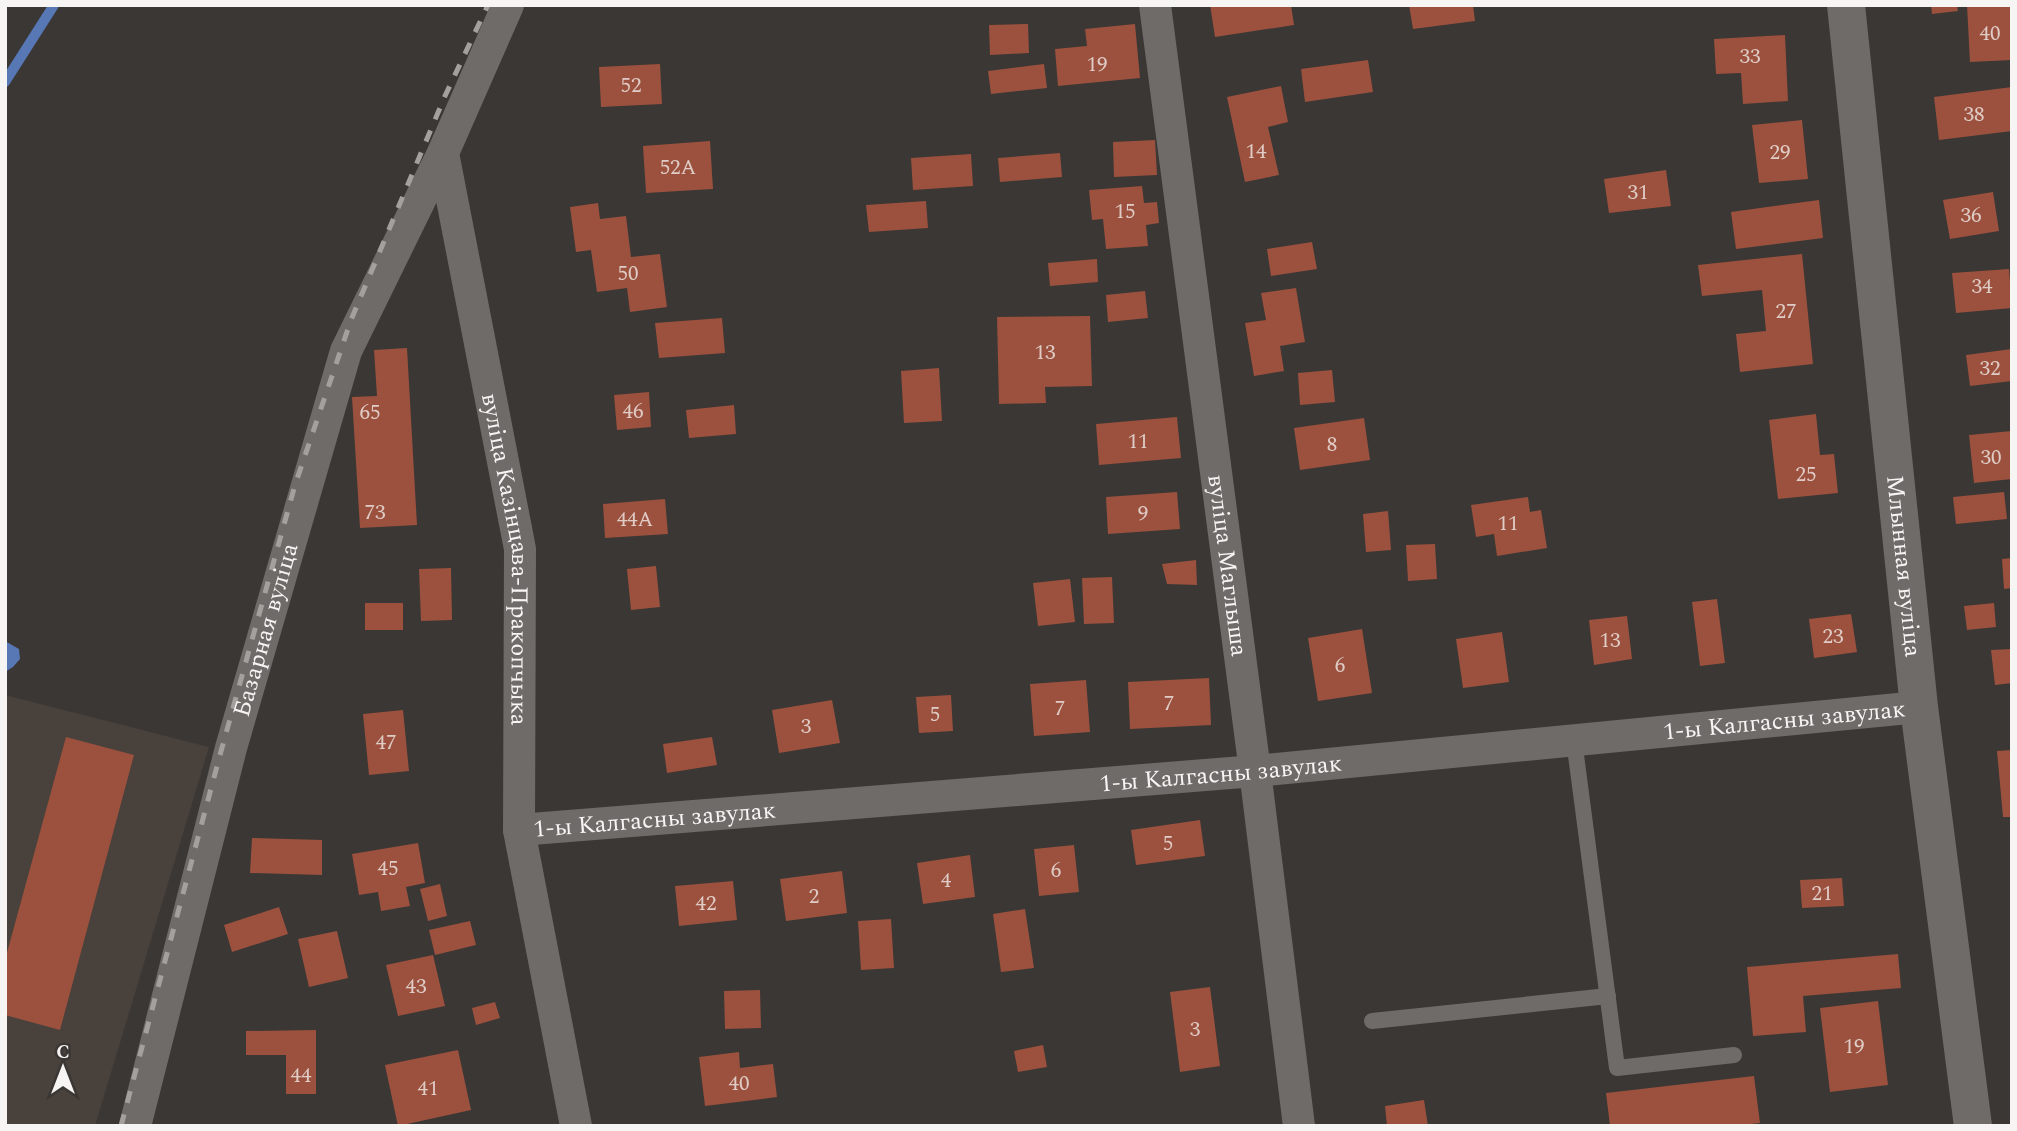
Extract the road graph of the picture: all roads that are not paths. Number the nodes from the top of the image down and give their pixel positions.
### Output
1 (508, 5) edge
2 (1156, 5) edge
3 (1846, 5) edge
4 (443, 153) junction
5 (1919, 707) junction
6 (1574, 740) junction
7 (1255, 771) junction
8 (519, 830) junction
9 (1608, 996) junction
10 (1372, 1021) dead end
11 (1734, 1055) dead end
12 (135, 1126) edge
13 (576, 1126) edge
14 (1299, 1126) edge
15 (1973, 1126) edge

1 - 4 street
2 - 7 street, вуліца Маглыша
3 - 5 street, Млынная вуліца
4 - 8 street, вуліца Казінцава-Пракопчыка
4 - 12 street, Базарная вуліца
5 - 6 street, 1-ы Калгасны завулак
5 - 15 street, Млынная вуліца
6 - 7 street, 1-ы Калгасны завулак
6 - 9 lane
7 - 8 street, 1-ы Калгасны завулак
7 - 14 street, вуліца Маглыша
8 - 13 street, вуліца Казінцава-Пракопчыка
9 - 10 lane
9 - 11 lane

